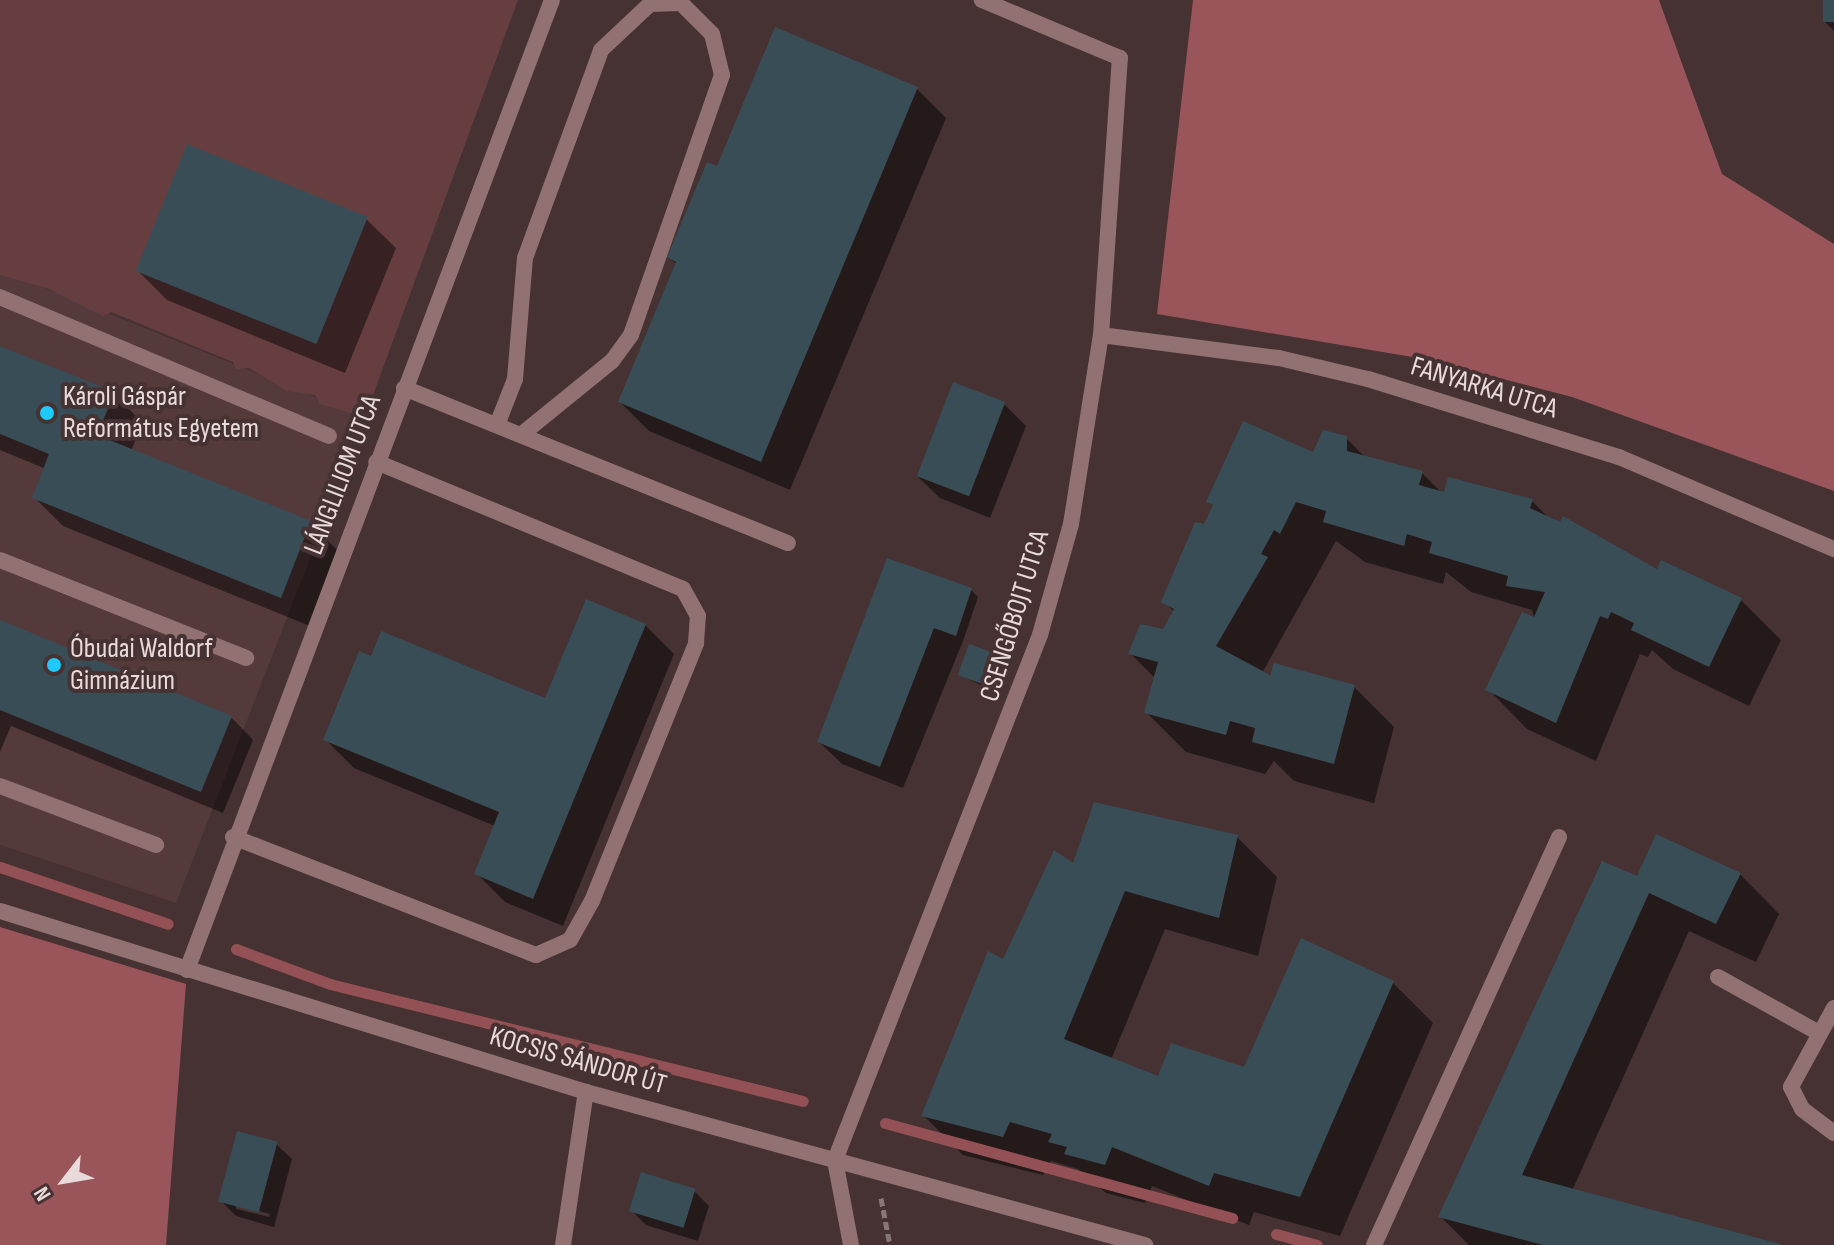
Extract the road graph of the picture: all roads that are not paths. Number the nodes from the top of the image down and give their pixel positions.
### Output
1 (552, 0) edge
2 (982, 0) edge
3 (0, 297) edge
4 (1101, 335) junction
5 (404, 388) junction
6 (497, 425) junction
7 (521, 435) junction
8 (329, 436) dead end
9 (376, 462) junction
10 (788, 543) dead end
11 (1834, 549) edge
12 (0, 560) edge
13 (246, 658) dead end
14 (0, 786) edge
15 (233, 837) junction
16 (1559, 837) dead end
17 (156, 845) dead end
18 (0, 911) edge
19 (187, 970) junction
20 (1718, 977) dead end
21 (1834, 1008) edge
22 (1819, 1033) junction
23 (586, 1092) junction
24 (1833, 1133) edge
25 (835, 1160) junction
26 (563, 1245) edge
27 (851, 1245) edge
28 (1145, 1245) edge
29 (1374, 1245) edge

1 - 5 street, LÁNGLILIOM UTCA
2 - 4 street, CSENGŐBOJT UTCA
3 - 8 street
4 - 11 street, FANYARKA UTCA
4 - 25 street, CSENGŐBOJT UTCA
5 - 6 street
5 - 9 street, LÁNGLILIOM UTCA
6 - 7 street
6 - 7 street
7 - 10 street
9 - 15 street, LÁNGLILIOM UTCA
9 - 15 street
12 - 13 street
14 - 17 street
15 - 19 street, LÁNGLILIOM UTCA
16 - 29 street
18 - 19 street, KOCSIS SÁNDOR ÚT
19 - 23 street, KOCSIS SÁNDOR ÚT
20 - 22 street
21 - 22 street
22 - 24 street
23 - 25 street, KOCSIS SÁNDOR ÚT
23 - 26 street
25 - 27 street
25 - 28 street, KOCSIS SÁNDOR ÚT

